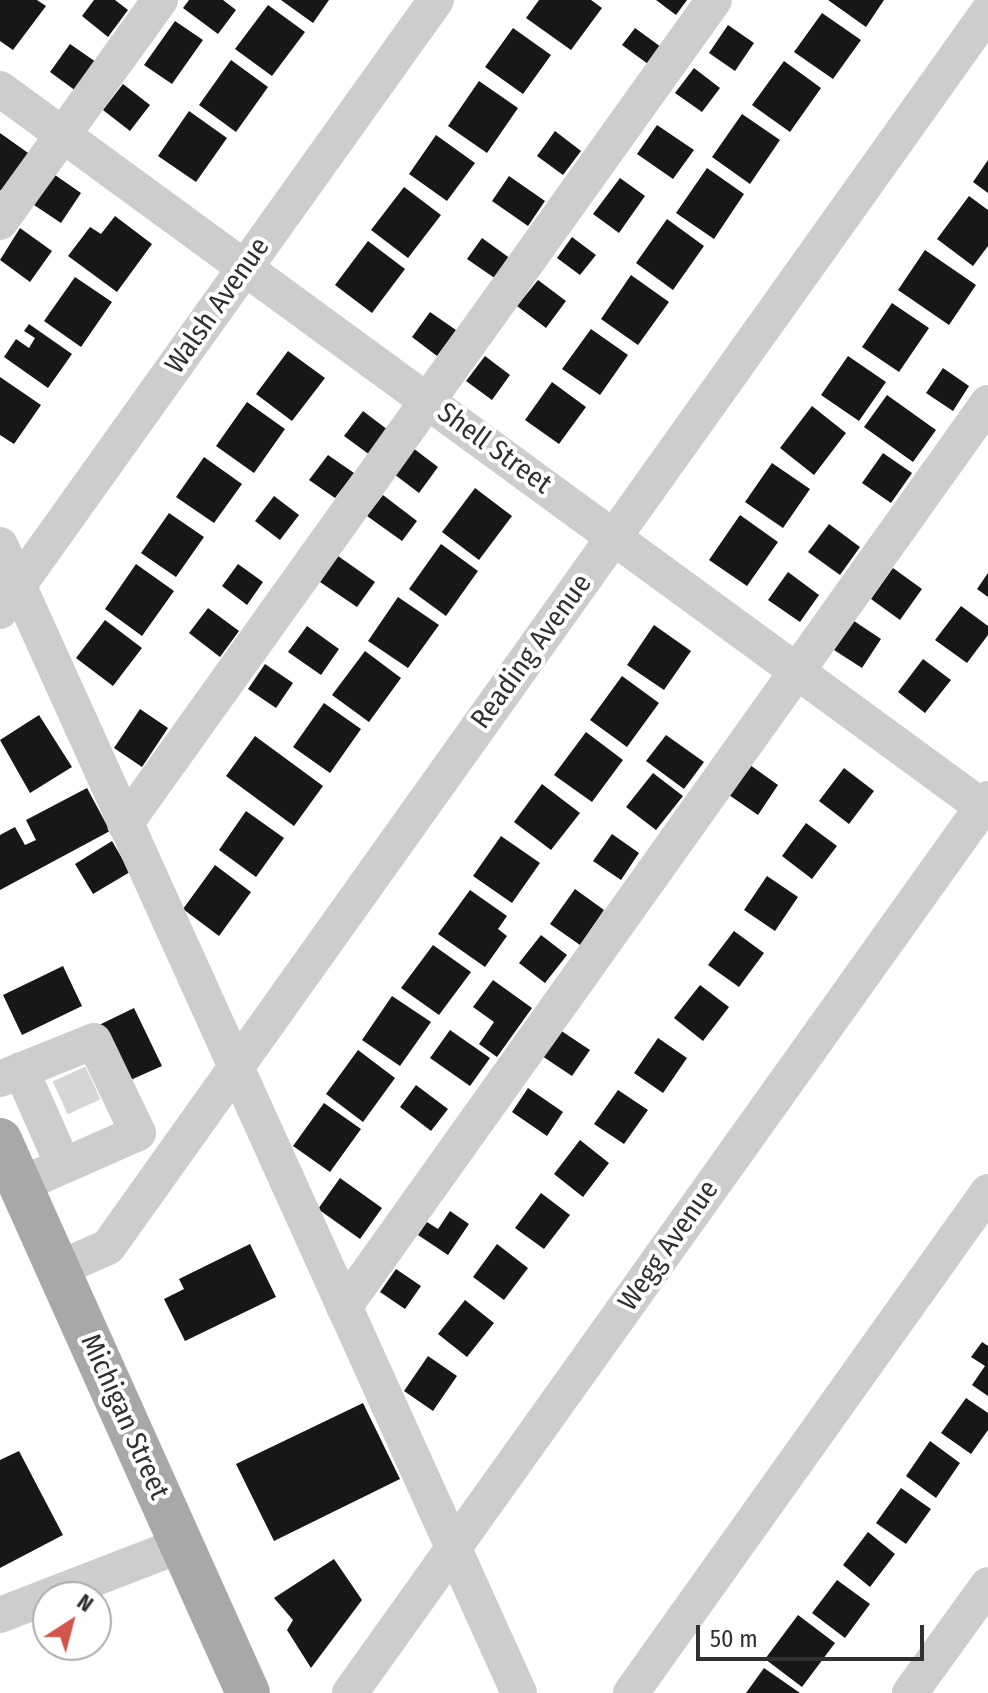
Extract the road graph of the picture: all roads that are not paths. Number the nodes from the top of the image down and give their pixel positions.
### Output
1 (160, 0) edge
2 (436, 0) edge
3 (714, 0) edge
4 (988, 12) edge
5 (0, 89) edge
6 (64, 135) junction
7 (0, 222) edge
8 (246, 266) junction
9 (430, 402) junction
10 (988, 403) edge
11 (614, 538) junction
12 (0, 545) edge
13 (9, 599) edge
14 (796, 671) junction
15 (986, 806) edge
16 (125, 824) junction
17 (236, 1067) junction
18 (10, 1075) edge
19 (138, 1133) junction
20 (0, 1140) edge
21 (167, 1164) junction
22 (63, 1165) junction
23 (20, 1185) junction
24 (988, 1192) edge
25 (58, 1269) junction
26 (344, 1307) junction
27 (181, 1545) junction
28 (453, 1550) junction
29 (988, 1585) edge
30 (0, 1615) edge
31 (248, 1693) edge
32 (350, 1693) edge
33 (519, 1693) edge
34 (631, 1693) edge
35 (910, 1693) edge

1 - 6 street
2 - 8 street, Walsh Avenue
3 - 9 street
4 - 11 street, Reading Avenue
5 - 6 street, Shell Street
6 - 7 street
6 - 8 street, Shell Street
8 - 9 street, Shell Street
8 - 13 street, Walsh Avenue
9 - 11 street, Shell Street
9 - 16 street
10 - 14 street
11 - 14 street, Shell Street
11 - 17 street, Reading Avenue
12 - 13 street
13 - 16 street
14 - 15 street, Shell Street
14 - 26 street
15 - 28 street, Wegg Avenue
16 - 17 street
17 - 21 street, Reading Avenue
17 - 26 street
18 - 19 street
18 - 22 street
19 - 21 street
19 - 22 street
20 - 23 main road, Michigan Street
21 - 25 street, Reading Avenue
22 - 23 street
23 - 25 main road, Michigan Street
24 - 34 street
25 - 27 main road, Michigan Street
26 - 28 street
27 - 30 street
27 - 31 main road, Michigan Street
28 - 32 street, Wegg Avenue
28 - 33 street
29 - 35 street

